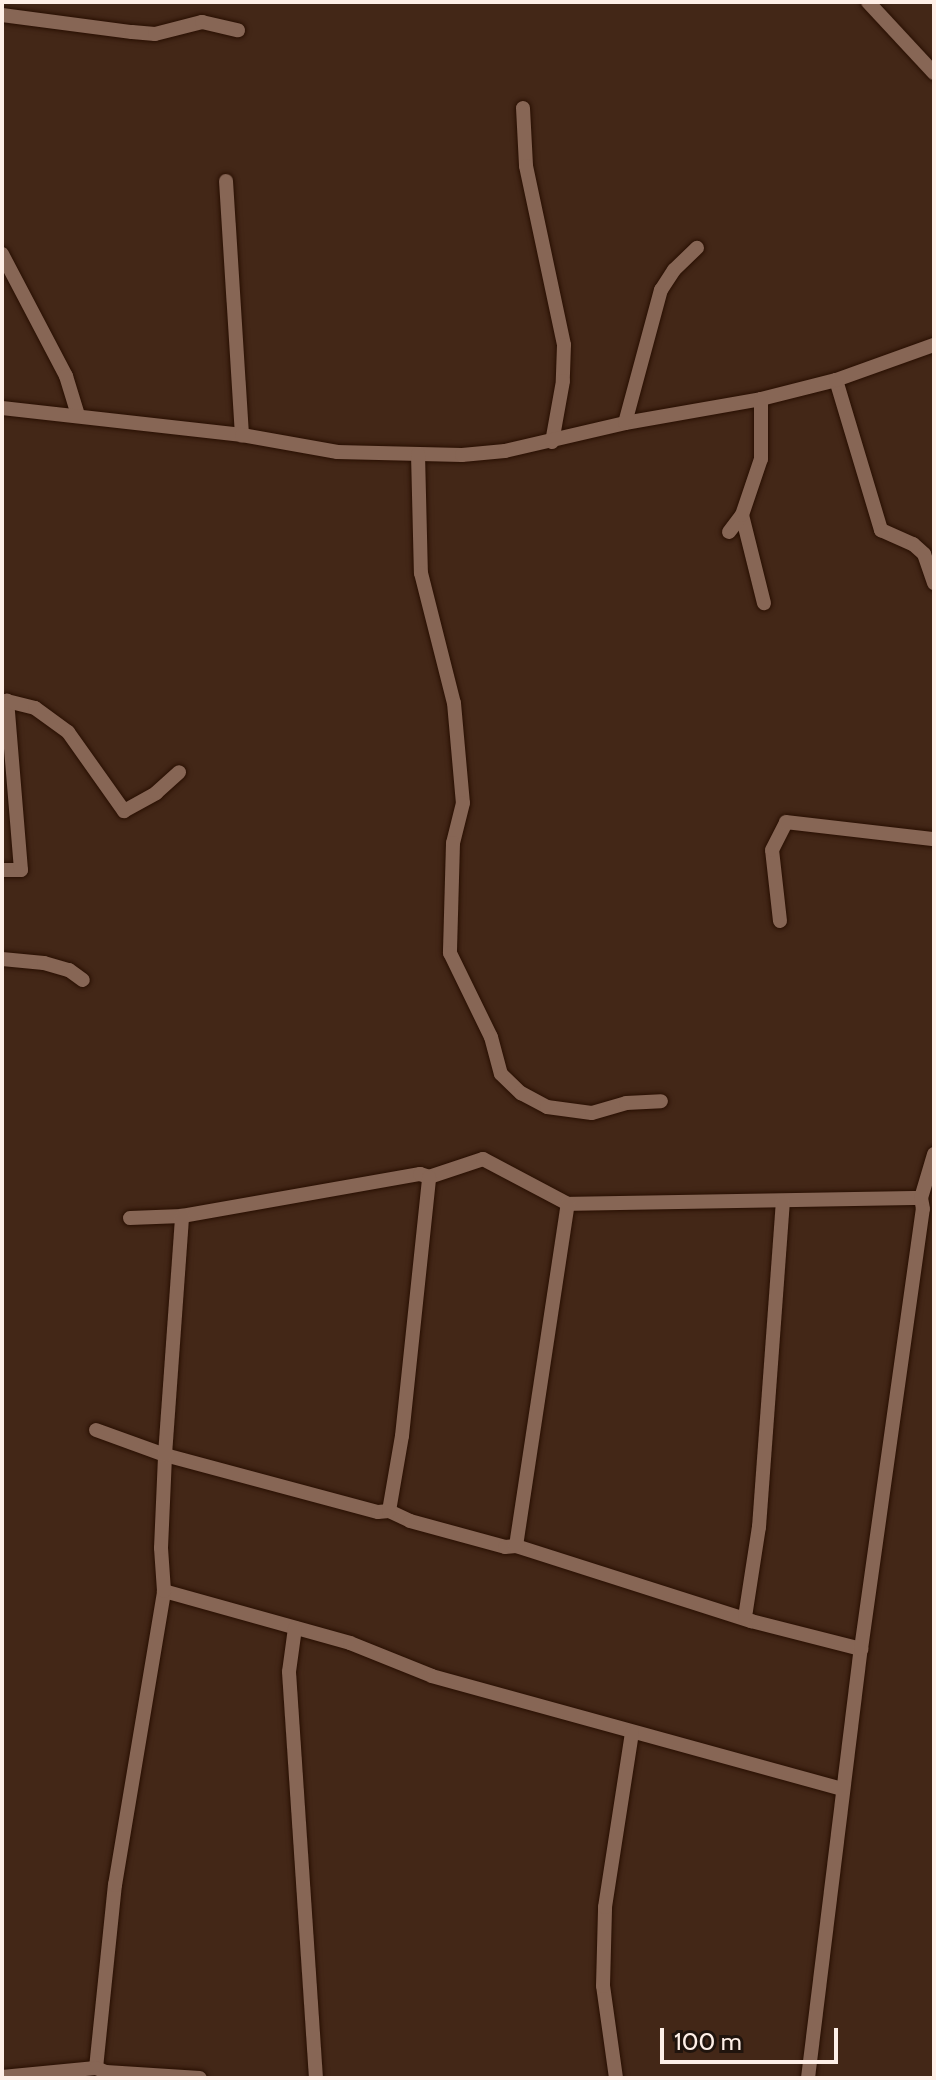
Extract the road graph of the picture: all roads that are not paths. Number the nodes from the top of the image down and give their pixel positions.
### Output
1 (868, 2) edge
2 (2, 15) edge
3 (238, 30) dead end
4 (934, 73) edge
5 (523, 108) dead end
6 (226, 181) dead end
7 (697, 248) dead end
8 (2, 254) edge
9 (934, 345) edge
10 (836, 380) junction
11 (761, 399) junction
12 (2, 408) edge
13 (78, 415) junction
14 (625, 423) junction
15 (242, 435) junction
16 (552, 442) junction
17 (418, 454) junction
18 (742, 515) junction
19 (729, 532) dead end
20 (934, 583) edge
21 (764, 603) dead end
22 (4, 701) edge
23 (179, 772) dead end
24 (934, 839) edge
25 (2, 870) edge
26 (780, 921) dead end
27 (2, 959) edge
28 (83, 980) dead end
29 (661, 1101) dead end
30 (934, 1154) edge
31 (429, 1177) junction
32 (921, 1198) junction
33 (783, 1202) junction
34 (568, 1204) junction
35 (182, 1216) junction
36 (130, 1218) dead end
37 (96, 1430) dead end
38 (165, 1455) junction
39 (389, 1511) junction
40 (516, 1546) junction
41 (164, 1591) junction
42 (745, 1617) junction
43 (295, 1628) junction
44 (861, 1649) junction
45 (632, 1732) junction
46 (843, 1789) junction
47 (96, 2068) junction
48 (2, 2077) edge
49 (200, 2078) edge
50 (316, 2078) edge
51 (616, 2078) edge
52 (808, 2078) edge

1 - 4 street
2 - 3 street
5 - 16 street
6 - 15 street
7 - 14 street
8 - 13 street
9 - 10 street
10 - 11 street
10 - 20 street
11 - 14 street
11 - 18 street
12 - 13 street
13 - 15 street
14 - 16 street
15 - 17 street
16 - 17 street
17 - 29 street
18 - 19 street
18 - 21 street
22 - 23 street
22 - 25 street
24 - 26 street
27 - 28 street
30 - 32 street
31 - 34 street
31 - 35 street
31 - 39 street
32 - 33 street
32 - 44 street
33 - 34 street
33 - 42 street
34 - 40 street
35 - 36 street
35 - 38 street
37 - 38 street
38 - 39 street
38 - 41 street
39 - 40 street
40 - 42 street
41 - 43 street
41 - 47 street
42 - 44 street
43 - 45 street
43 - 50 street
44 - 46 street
45 - 46 street
45 - 51 street
46 - 52 street
47 - 48 street
47 - 49 street

